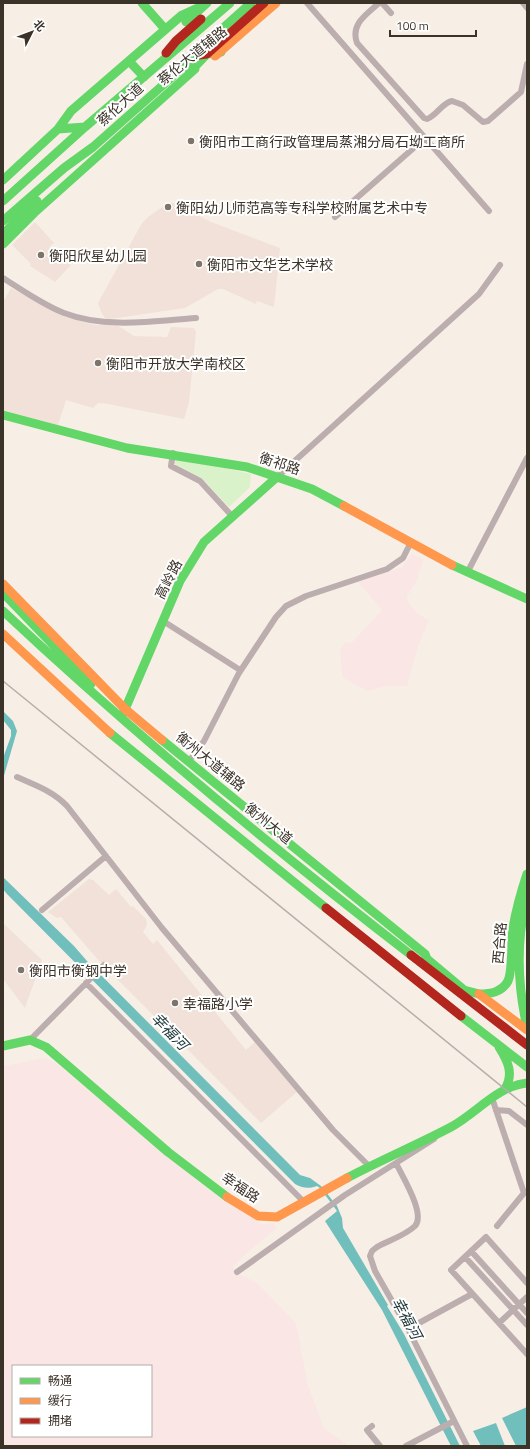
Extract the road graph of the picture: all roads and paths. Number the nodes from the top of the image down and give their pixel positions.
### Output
1 (142, 3) edge
2 (150, 3) edge
3 (207, 3) edge
4 (219, 3) edge
5 (230, 3) edge
6 (251, 3) edge
7 (306, 3) edge
8 (523, 3) edge
9 (269, 4) edge
10 (378, 4) edge
11 (527, 8) edge
12 (391, 13) dead end
13 (168, 27) junction
14 (244, 27) junction
15 (220, 52) junction
16 (207, 54) junction
17 (196, 55) junction
18 (129, 60) junction
19 (527, 64) edge
20 (154, 68) junction
21 (189, 73) junction
22 (144, 77) junction
23 (85, 127) junction
24 (58, 129) junction
25 (425, 138) junction
26 (93, 147) junction
27 (3, 180) edge
28 (3, 191) edge
29 (3, 201) edge
30 (489, 211) dead end
31 (335, 216) dead end
32 (3, 221) edge
33 (3, 234) edge
34 (3, 244) edge
35 (500, 265) dead end
36 (3, 278) edge
37 (196, 318) dead end
38 (3, 414) edge
39 (173, 454) junction
40 (527, 458) edge
41 (279, 476) junction
42 (232, 516) junction
43 (411, 542) junction
44 (468, 570) junction
45 (3, 584) edge
46 (527, 592) edge
47 (3, 593) edge
48 (527, 599) edge
49 (3, 611) edge
50 (163, 621) junction
51 (3, 634) edge
52 (3, 637) edge
53 (25, 655) junction
54 (240, 670) junction
55 (125, 709) junction
56 (121, 720) junction
57 (189, 761) junction
58 (17, 777) dead end
59 (106, 856) junction
60 (527, 874) edge
61 (527, 897) edge
62 (42, 910) dead end
63 (102, 966) dead end
64 (87, 982) junction
65 (460, 990) junction
66 (479, 994) junction
67 (527, 1029) edge
68 (30, 1040) junction
69 (494, 1042) junction
70 (527, 1044) edge
71 (3, 1046) edge
72 (527, 1067) edge
73 (527, 1083) edge
74 (505, 1089) junction
75 (492, 1098) junction
76 (496, 1110) junction
77 (527, 1125) edge
78 (453, 1126) junction
79 (396, 1163) junction
80 (369, 1166) junction
81 (304, 1202) junction
82 (497, 1226) dead end
83 (471, 1251) junction
84 (464, 1257) junction
85 (238, 1272) dead end
86 (527, 1283) edge
87 (472, 1294) junction
88 (527, 1297) edge
89 (519, 1304) junction
90 (513, 1310) junction
91 (527, 1312) edge
92 (499, 1323) junction
93 (527, 1325) edge
94 (408, 1329) junction
95 (527, 1354) edge
96 (454, 1421) junction
97 (372, 1426) dead end
98 (380, 1446) edge
99 (406, 1446) edge
100 (467, 1446) edge

1 - 13 main road
2 - 13 main road
3 - 13 main road
3 - 20 main road
4 - 20 main road
5 - 20 main road, 蔡伦大道
6 - 17 main road, 蔡伦大道
7 - 25 street
8 - 11 street
9 - 14 main road
10 - 12 street
10 - 19 street
13 - 18 main road
14 - 15 main road, 蔡伦大道辅路
14 - 16 main road
15 - 16 main road
15 - 21 main road, 蔡伦大道辅路
16 - 17 main road
16 - 21 main road
17 - 26 main road, 蔡伦大道
18 - 22 main road
18 - 24 main road
20 - 22 main road, 蔡伦大道
21 - 34 main road, 蔡伦大道辅路
22 - 23 main road, 蔡伦大道
23 - 24 main road
23 - 28 main road
23 - 29 main road, 蔡伦大道
24 - 27 main road
25 - 30 street
25 - 31 street
26 - 32 main road, 蔡伦大道
26 - 33 main road
35 - 41 street
36 - 37 street
38 - 39 main road, 衡祁路
39 - 41 main road, 衡祁路
39 - 42 street
40 - 44 street
41 - 42 main road, 高岭路
41 - 43 main road, 衡祁路
41 - 44 main road, 衡祁路
42 - 50 main road, 高岭路
43 - 44 main road, 衡祁路
43 - 54 street
44 - 46 main road, 衡祁路
44 - 48 main road, 衡祁路
45 - 55 main road, 衡州大道辅路
47 - 56 main road
49 - 56 main road, 衡州大道
50 - 54 street
50 - 55 main road, 高岭路
51 - 53 main road
52 - 53 main road
53 - 69 main road
54 - 57 street
55 - 56 main road, 高岭路
55 - 57 main road, 衡州大道辅路
56 - 65 main road, 衡州大道
57 - 65 main road, 衡州大道辅路
58 - 59 street
59 - 62 street
59 - 80 street
60 - 66 main road, 西合路
61 - 67 main road, 西合路
63 - 64 street
64 - 68 street
64 - 81 street
65 - 66 main road, 衡州大道辅路
65 - 70 main road, 衡州大道
66 - 67 main road, 衡州大道辅路
68 - 71 main road
68 - 81 main road, 幸福路
69 - 72 main road
69 - 74 main road
73 - 74 main road, 幸福路
74 - 75 main road, 幸福路
75 - 76 street
75 - 78 main road, 幸福路
76 - 77 street
76 - 82 street
78 - 79 street
78 - 80 main road, 幸福路
79 - 85 street
79 - 94 street
80 - 81 main road, 幸福路
83 - 84 street
83 - 86 street
83 - 89 street
84 - 87 street
84 - 90 street
87 - 92 street
87 - 94 street
88 - 89 street
89 - 90 street
89 - 91 street
90 - 92 street
90 - 93 street
92 - 95 street
94 - 96 street
96 - 99 street
96 - 100 street
97 - 98 street

